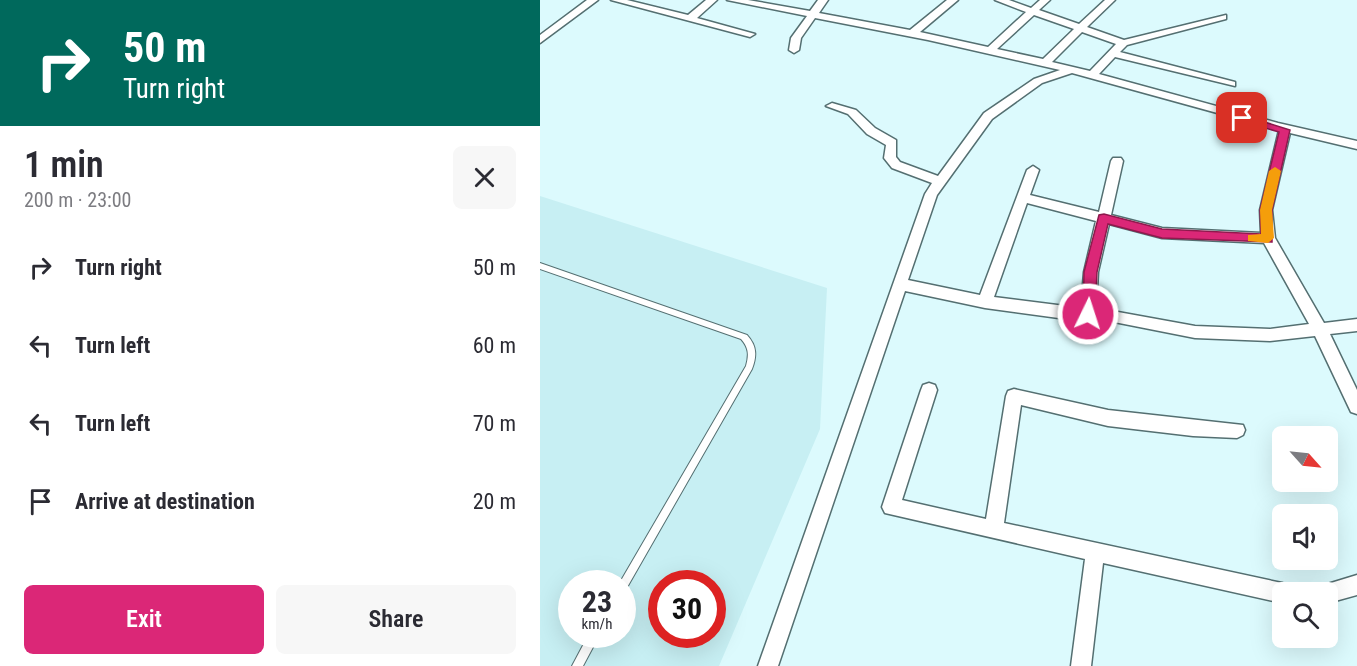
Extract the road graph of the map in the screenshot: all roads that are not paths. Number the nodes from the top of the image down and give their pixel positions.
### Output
1 (593, 0) edge
2 (616, 0) edge
3 (712, 0) edge
4 (732, 0) edge
5 (823, 0) edge
6 (953, 0) edge
7 (1000, 0) edge
8 (1045, 0) edge
9 (1110, 0) edge
10 (1031, 11) junction
11 (813, 12) junction
12 (1223, 17) dead end
13 (690, 19) junction
14 (1079, 29) junction
15 (750, 34) dead end
16 (912, 34) junction
17 (540, 40) edge
18 (1123, 43) junction
19 (794, 50) dead end
20 (989, 51) junction
21 (1113, 53) junction
22 (1045, 63) junction
23 (1070, 70) junction
24 (1092, 75) junction
25 (1232, 84) dead end
26 (832, 106) dead end
27 (1282, 130) junction
28 (1357, 146) edge
29 (1117, 161) dead end
30 (1033, 170) dead end
31 (940, 181) junction
32 (1025, 198) junction
33 (1104, 218) junction
34 (1268, 238) junction
35 (540, 266) edge
36 (898, 284) junction
37 (985, 302) junction
38 (1088, 314) junction
39 (1357, 325) edge
40 (1319, 328) junction
41 (929, 390) dead end
42 (1357, 406) edge
43 (1237, 430) dead end
44 (994, 529) junction
45 (1095, 551) junction
46 (632, 570) edge
47 (1357, 585) edge
48 (1338, 590) edge
49 (1272, 591) edge
50 (588, 648) edge
51 (577, 666) edge
52 (768, 666) edge
53 (1081, 666) edge

1 - 17 street
2 - 13 street
3 - 13 street
4 - 11 street
5 - 11 street
6 - 16 street
7 - 10 street
8 - 10 street
9 - 14 street
10 - 14 street
10 - 20 street
11 - 16 street
11 - 19 street
12 - 18 street
13 - 15 street
14 - 18 street
14 - 22 street
16 - 20 street
18 - 21 street
20 - 22 street
21 - 24 street
21 - 25 street
22 - 23 street
23 - 24 street
23 - 31 street
24 - 27 street
26 - 31 street
27 - 28 street
27 - 34 street
29 - 33 street
30 - 32 street
31 - 36 street
32 - 33 street
32 - 37 street
33 - 34 street
33 - 38 street
34 - 40 street
35 - 46 lane
36 - 37 street
36 - 52 street
37 - 38 street
38 - 40 street
39 - 40 street
40 - 42 street
41 - 44 street
43 - 44 street
44 - 45 street
45 - 49 street
45 - 53 street
47 - 48 street
50 - 51 lane

